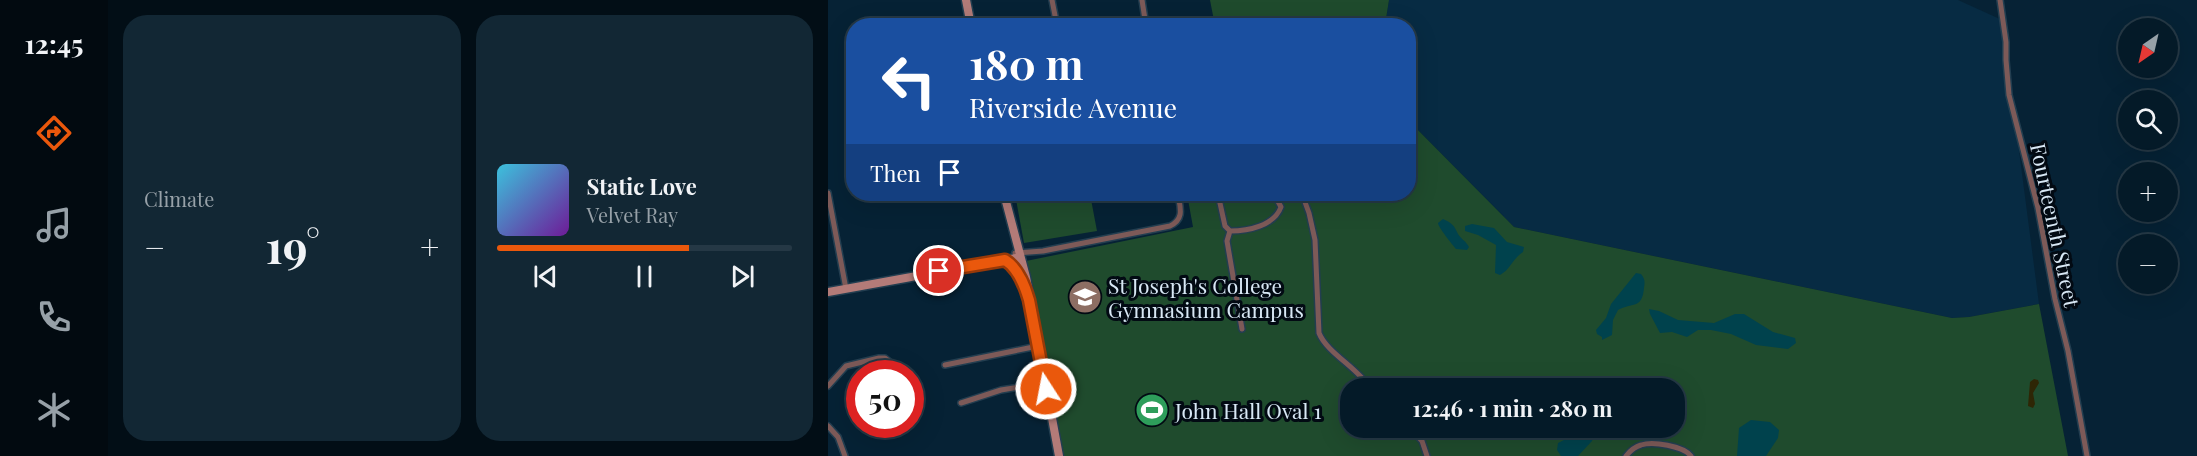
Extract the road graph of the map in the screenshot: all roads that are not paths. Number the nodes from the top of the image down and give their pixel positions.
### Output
1 (966, 0) edge
2 (1052, 0) edge
3 (1142, 0) edge
4 (2000, 0) edge
5 (969, 18) edge
6 (1055, 18) edge
7 (1145, 18) edge
8 (828, 193) edge
9 (1005, 201) edge
10 (1179, 201) edge
11 (1220, 201) edge
12 (1278, 201) edge
13 (1305, 201) edge
14 (1230, 231) junction
15 (1018, 255) junction
16 (1005, 260) junction
17 (992, 261) junction
18 (846, 289) junction
19 (1025, 289) junction
20 (828, 292) edge
21 (1029, 300) junction
22 (1242, 329) dead end
23 (1038, 346) junction
24 (871, 360) edge
25 (888, 360) edge
26 (945, 365) dead end
27 (846, 366) edge
28 (1362, 378) edge
29 (1045, 383) junction
30 (828, 386) edge
31 (961, 403) dead end
32 (828, 426) edge
33 (1419, 438) edge
34 (845, 456) edge
35 (1059, 456) edge
36 (1427, 456) edge
37 (1626, 456) edge
38 (1691, 456) edge
39 (2087, 456) edge

1 - 5 main road
2 - 6 street
3 - 7 street
4 - 39 street, Fourteenth Street
8 - 18 street
9 - 15 main road
10 - 15 street
11 - 14 street
12 - 14 street
13 - 28 street
14 - 22 street
15 - 16 main road
15 - 17 main road
15 - 19 main road
15 - 21 main road
16 - 17 main road
16 - 19 main road
17 - 18 main road
18 - 20 main road
19 - 21 main road
21 - 23 main road
23 - 26 street
23 - 29 main road
24 - 25 street
27 - 30 street
29 - 31 street
29 - 35 main road
32 - 34 street
33 - 36 street
37 - 38 street

